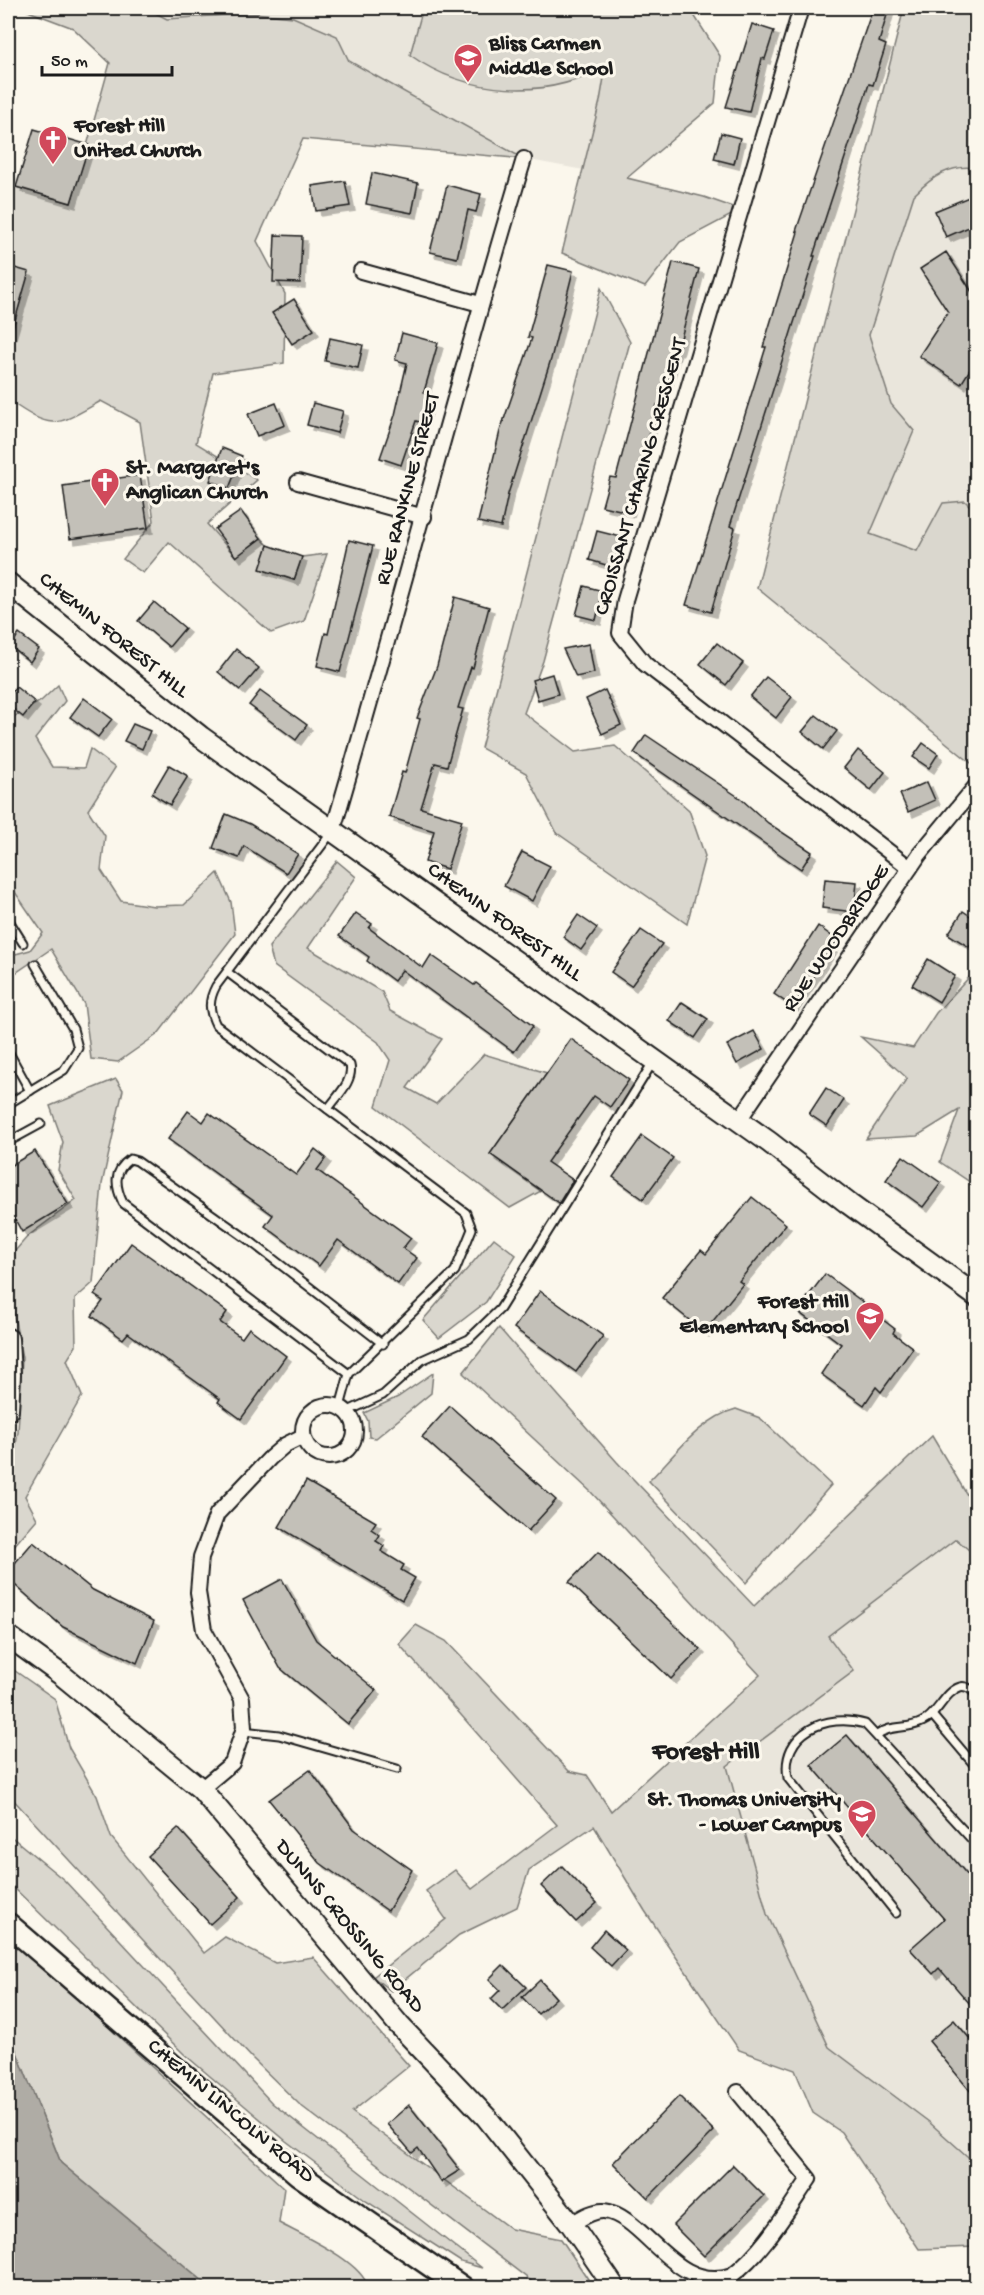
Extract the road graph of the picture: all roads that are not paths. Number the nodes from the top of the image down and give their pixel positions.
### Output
1 (801, 8) edge
2 (524, 159) dead end
3 (361, 271) dead end
4 (480, 304) junction
5 (298, 482) dead end
6 (424, 517) junction
7 (8, 583) edge
8 (976, 786) edge
9 (333, 830) junction
10 (910, 868) junction
11 (8, 919) edge
12 (23, 944) dead end
13 (35, 964) dead end
14 (227, 972) junction
15 (8, 1051) edge
16 (655, 1060) junction
17 (30, 1091) junction
18 (8, 1104) edge
19 (328, 1109) junction
20 (738, 1120) junction
21 (41, 1124) dead end
22 (8, 1142) edge
23 (976, 1296) edge
24 (8, 1339) edge
25 (383, 1344) junction
26 (349, 1374) junction
27 (8, 1410) edge
28 (343, 1410) junction
29 (303, 1436) junction
30 (8, 1636) edge
31 (976, 1695) edge
32 (932, 1715) junction
33 (243, 1731) junction
34 (877, 1735) junction
35 (976, 1767) edge
36 (397, 1769) dead end
37 (201, 1789) junction
38 (976, 1844) edge
39 (896, 1913) dead end
40 (8, 1923) edge
41 (738, 2092) dead end
42 (571, 2224) junction
43 (463, 2288) edge
44 (615, 2288) edge

1 - 10 street, CROISSANT CHARING CRESCENT
2 - 4 street, RUE RANKINE STREET
3 - 4 street
4 - 6 street, RUE RANKINE STREET
5 - 6 street
6 - 9 street, RUE RANKINE STREET
7 - 9 street, CHEMIN FOREST HILL
8 - 10 street, RUE WOODBRIDGE
9 - 14 lane
9 - 16 street, CHEMIN FOREST HILL
10 - 20 street, RUE WOODBRIDGE
11 - 12 lane
13 - 17 lane
14 - 19 lane
14 - 19 lane
15 - 17 lane
16 - 20 street, CHEMIN FOREST HILL
16 - 28 lane
17 - 18 lane
19 - 25 lane
20 - 23 street, CHEMIN FOREST HILL
21 - 22 lane
24 - 27 street
25 - 26 lane
25 - 26 lane
26 - 28 lane
28 - 29 street
28 - 29 street
29 - 33 street
30 - 37 street, DUNNS CROSSING ROAD
31 - 32 lane
32 - 34 lane
32 - 35 lane
33 - 36 lane
33 - 37 street
34 - 38 lane
34 - 39 lane
37 - 42 street, DUNNS CROSSING ROAD
40 - 43 main road, CHEMIN LINCOLN ROAD
41 - 42 street
42 - 44 street, DUNNS CROSSING ROAD

